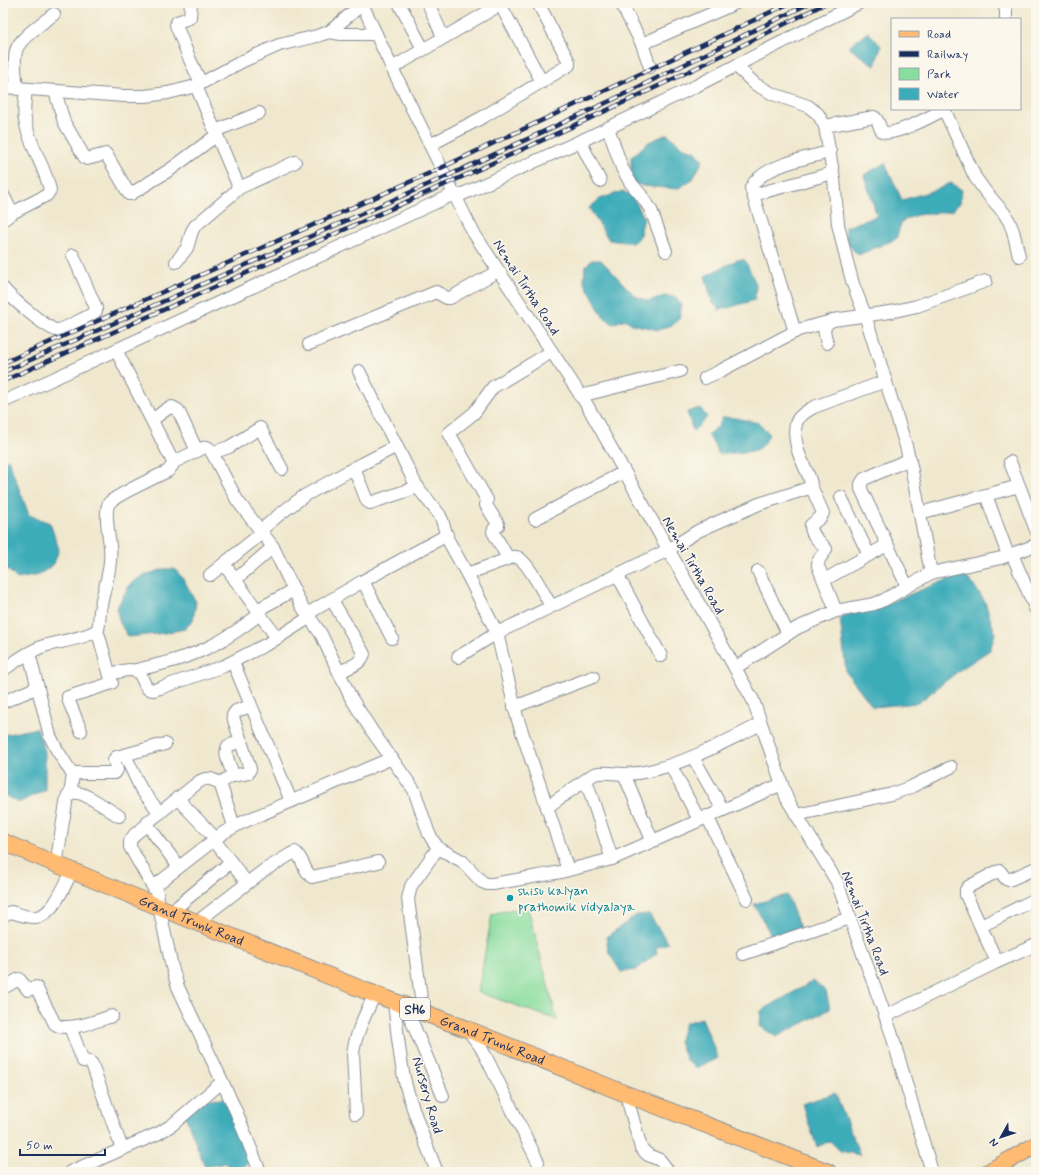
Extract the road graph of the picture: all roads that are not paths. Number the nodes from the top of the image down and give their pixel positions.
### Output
1 (191, 3) edge
2 (399, 3) edge
3 (428, 3) edge
4 (538, 3) edge
5 (621, 3) edge
6 (736, 3) edge
7 (859, 3) edge
8 (1003, 3) edge
9 (363, 4) edge
10 (502, 4) edge
11 (54, 14) dead end
12 (1006, 18) edge
13 (329, 32) junction
14 (376, 34) junction
15 (444, 37) junction
16 (642, 44) junction
17 (423, 49) junction
18 (736, 66) junction
19 (650, 67) dead end
20 (392, 68) junction
21 (542, 82) junction
22 (198, 84) junction
23 (3, 87) edge
24 (22, 89) junction
25 (55, 91) junction
26 (942, 110) edge
27 (944, 110) edge
28 (259, 113) dead end
29 (825, 126) junction
30 (608, 128) junction
31 (216, 133) junction
32 (580, 141) junction
33 (430, 145) junction
34 (830, 152) junction
35 (295, 162) dead end
36 (833, 173) junction
37 (600, 181) dead end
38 (237, 189) junction
39 (3, 195) edge
40 (455, 195) junction
41 (753, 195) junction
42 (8, 217) edge
43 (666, 251) dead end
44 (73, 255) dead end
45 (1019, 256) dead end
46 (176, 262) dead end
47 (498, 270) junction
48 (986, 281) dead end
49 (5, 296) edge
50 (865, 315) junction
51 (828, 322) junction
52 (795, 332) junction
53 (827, 343) dead end
54 (309, 344) dead end
55 (116, 350) junction
56 (552, 352) junction
57 (359, 371) dead end
58 (680, 371) dead end
59 (705, 378) dead end
60 (886, 381) junction
61 (580, 396) junction
62 (3, 402) edge
63 (152, 420) junction
64 (397, 446) junction
65 (197, 451) junction
66 (212, 453) junction
67 (910, 459) junction
68 (174, 461) junction
69 (1010, 462) dead end
70 (354, 468) junction
71 (282, 469) dead end
72 (624, 472) junction
73 (812, 486) junction
74 (1019, 486) junction
75 (418, 487) junction
76 (986, 495) junction
77 (841, 497) dead end
78 (920, 513) junction
79 (534, 519) dead end
80 (1036, 530) edge
81 (261, 532) junction
82 (447, 535) junction
83 (887, 545) junction
84 (1036, 545) edge
85 (273, 547) junction
86 (668, 550) junction
87 (870, 555) junction
88 (1010, 555) junction
89 (508, 558) junction
90 (224, 564) junction
91 (758, 571) dead end
92 (931, 573) junction
93 (467, 574) junction
94 (617, 574) junction
95 (210, 575) dead end
96 (235, 580) junction
97 (824, 580) junction
98 (363, 581) junction
99 (907, 586) junction
100 (294, 590) junction
101 (332, 600) junction
102 (551, 606) junction
103 (1036, 610) edge
104 (836, 611) junction
105 (258, 612) junction
106 (309, 616) junction
107 (95, 632) junction
108 (497, 633) junction
109 (788, 634) junction
110 (277, 638) junction
111 (392, 638) dead end
112 (29, 653) junction
113 (661, 656) dead end
114 (458, 657) dead end
115 (233, 662) junction
116 (735, 668) junction
117 (3, 670) edge
118 (136, 670) junction
119 (339, 672) junction
120 (110, 674) junction
121 (593, 677) dead end
122 (38, 687) junction
123 (3, 702) edge
124 (251, 706) junction
125 (514, 707) junction
126 (761, 724) junction
127 (81, 731) dead end
128 (241, 741) junction
129 (164, 744) dead end
130 (125, 755) junction
131 (693, 757) junction
132 (392, 758) junction
133 (671, 766) junction
134 (951, 767) dead end
135 (624, 774) junction
136 (73, 775) junction
137 (232, 776) junction
138 (586, 780) junction
139 (220, 783) junction
140 (782, 784) junction
141 (70, 794) junction
142 (178, 798) junction
143 (291, 801) junction
144 (547, 806) junction
145 (723, 810) junction
146 (160, 813) junction
147 (796, 815) junction
148 (119, 816) dead end
149 (703, 818) junction
150 (148, 824) junction
151 (234, 826) junction
152 (215, 840) junction
153 (652, 840) junction
154 (3, 842) edge
155 (438, 848) junction
156 (612, 858) junction
157 (230, 862) junction
158 (378, 862) dead end
159 (56, 864) junction
160 (179, 867) junction
161 (1036, 868) edge
162 (568, 870) junction
163 (72, 871) junction
164 (247, 883) junction
165 (747, 899) dead end
166 (1036, 899) edge
167 (162, 905) junction
168 (3, 916) edge
169 (850, 918) junction
170 (197, 922) junction
171 (981, 926) junction
172 (1036, 945) edge
173 (743, 954) dead end
174 (997, 962) junction
175 (3, 988) edge
176 (375, 994) junction
177 (399, 1003) junction
178 (423, 1013) junction
179 (112, 1016) dead end
180 (886, 1016) junction
181 (70, 1027) junction
182 (467, 1029) junction
183 (222, 1082) junction
184 (626, 1094) junction
185 (443, 1096) dead end
186 (356, 1114) dead end
187 (1036, 1145) edge
188 (122, 1149) junction
189 (538, 1162) dead end
190 (85, 1169) edge
191 (992, 1171) edge
192 (70, 1172) edge
193 (260, 1172) edge
194 (437, 1172) edge
195 (668, 1172) edge
196 (828, 1172) edge
197 (932, 1172) edge

1 - 22 street
2 - 17 street
3 - 15 street
4 - 21 street
5 - 16 street
6 - 16 street
7 - 18 street
8 - 12 street
9 - 13 street
9 - 14 street, Nemai Tirtha Road
10 - 15 street
10 - 21 street
11 - 24 street
13 - 14 street
13 - 22 street
14 - 20 street, Nemai Tirtha Road
15 - 17 street
16 - 19 street
17 - 20 street
18 - 29 street
18 - 30 street
20 - 33 street, Nemai Tirtha Road
21 - 33 street
22 - 25 street
22 - 31 street
23 - 24 street
24 - 25 street
24 - 42 street
25 - 31 street
26 - 29 street
27 - 45 street
28 - 31 street
29 - 34 street
30 - 32 street
30 - 43 street
31 - 38 street
32 - 37 street
32 - 40 street
33 - 40 street, Nemai Tirtha Road
34 - 36 street
34 - 41 street
35 - 38 street
36 - 41 street
36 - 50 street
38 - 46 street
39 - 42 street
40 - 47 street, Nemai Tirtha Road
40 - 55 street
41 - 52 street
44 - 49 street
47 - 54 street
47 - 56 street, Nemai Tirtha Road
48 - 50 street
50 - 51 street
50 - 60 street
51 - 52 street
51 - 53 street
52 - 59 street
55 - 62 street
55 - 63 street
56 - 61 street, Nemai Tirtha Road
56 - 89 street
57 - 64 street
58 - 61 street
60 - 67 street
60 - 73 street
61 - 72 street, Nemai Tirtha Road
63 - 65 street
63 - 68 street
64 - 70 street
64 - 75 street
65 - 66 street
65 - 68 street
66 - 71 street
66 - 81 street
67 - 78 street
67 - 83 street
68 - 107 street
69 - 74 street
70 - 75 street
70 - 81 street
72 - 79 street
72 - 86 street, Nemai Tirtha Road
73 - 86 street
73 - 97 street
74 - 76 street
74 - 80 street
75 - 82 street
76 - 78 street
76 - 88 street
77 - 87 street
78 - 92 street
81 - 85 street
81 - 90 street
82 - 93 street
82 - 98 street
83 - 87 street
83 - 99 street
84 - 88 street
85 - 96 street
85 - 100 street
86 - 94 street
86 - 116 street, Nemai Tirtha Road
87 - 97 street
88 - 92 street
88 - 103 street
89 - 93 street
89 - 102 street
90 - 95 street
90 - 96 street
91 - 109 street
92 - 99 street
93 - 108 street
94 - 102 street
94 - 113 street
96 - 105 street
97 - 104 street
98 - 101 street
98 - 111 street
99 - 104 street
100 - 105 street
100 - 106 street
101 - 106 street
101 - 119 street
102 - 108 street
104 - 109 street
105 - 110 street
105 - 118 street
106 - 110 street
106 - 119 street
107 - 112 street
107 - 120 street
108 - 114 street
108 - 125 street
109 - 116 street
110 - 115 street
112 - 117 street
112 - 122 street
115 - 118 street
115 - 124 street
116 - 126 street, Nemai Tirtha Road
118 - 120 street
119 - 132 street
120 - 127 street
121 - 125 street
122 - 123 street
122 - 136 street
124 - 128 street
124 - 143 street
125 - 144 street
126 - 131 street
126 - 140 street, Nemai Tirtha Road
128 - 137 street
128 - 137 street
129 - 130 street
130 - 136 street
130 - 146 street
131 - 133 street
131 - 145 street
132 - 143 street
132 - 155 street
133 - 135 street
133 - 149 street
134 - 147 street
135 - 138 street
135 - 153 street
136 - 141 street
137 - 139 street
138 - 144 street
138 - 156 street
139 - 142 street
139 - 151 street
140 - 145 street
140 - 147 street, Nemai Tirtha Road
141 - 148 street
141 - 159 street
142 - 146 street
142 - 152 street
143 - 151 street
144 - 162 street
145 - 149 street
146 - 150 street
147 - 169 street, Nemai Tirtha Road
149 - 153 street
149 - 165 street
150 - 160 street
150 - 167 street
151 - 152 street
152 - 157 street
152 - 160 street
153 - 156 street
154 - 159 main road, Grand Trunk Road / SH6
155 - 162 street
155 - 178 street
156 - 162 street
157 - 164 street
157 - 167 street
158 - 164 street
159 - 163 main road, Grand Trunk Road / SH6
160 - 167 street
161 - 171 street
163 - 167 main road, Grand Trunk Road / SH6
163 - 168 street
164 - 170 street
166 - 171 street
167 - 170 main road, Grand Trunk Road / SH6
167 - 183 street
169 - 173 street
169 - 180 street, Nemai Tirtha Road
170 - 176 main road, Grand Trunk Road / SH6
171 - 174 street
172 - 174 street
174 - 180 street
175 - 181 street
176 - 177 main road, Grand Trunk Road / SH6
176 - 186 street
177 - 178 main road, Grand Trunk Road / SH6
177 - 185 street
177 - 194 street, Nursery Road
178 - 182 main road, Grand Trunk Road / SH6
179 - 181 street
180 - 197 street, Nemai Tirtha Road
181 - 188 street
182 - 184 main road, Grand Trunk Road / SH6
182 - 189 street
183 - 188 street
183 - 193 street
184 - 195 street
184 - 196 main road, Grand Trunk Road / SH6
187 - 191 main road
188 - 190 street
190 - 192 street

